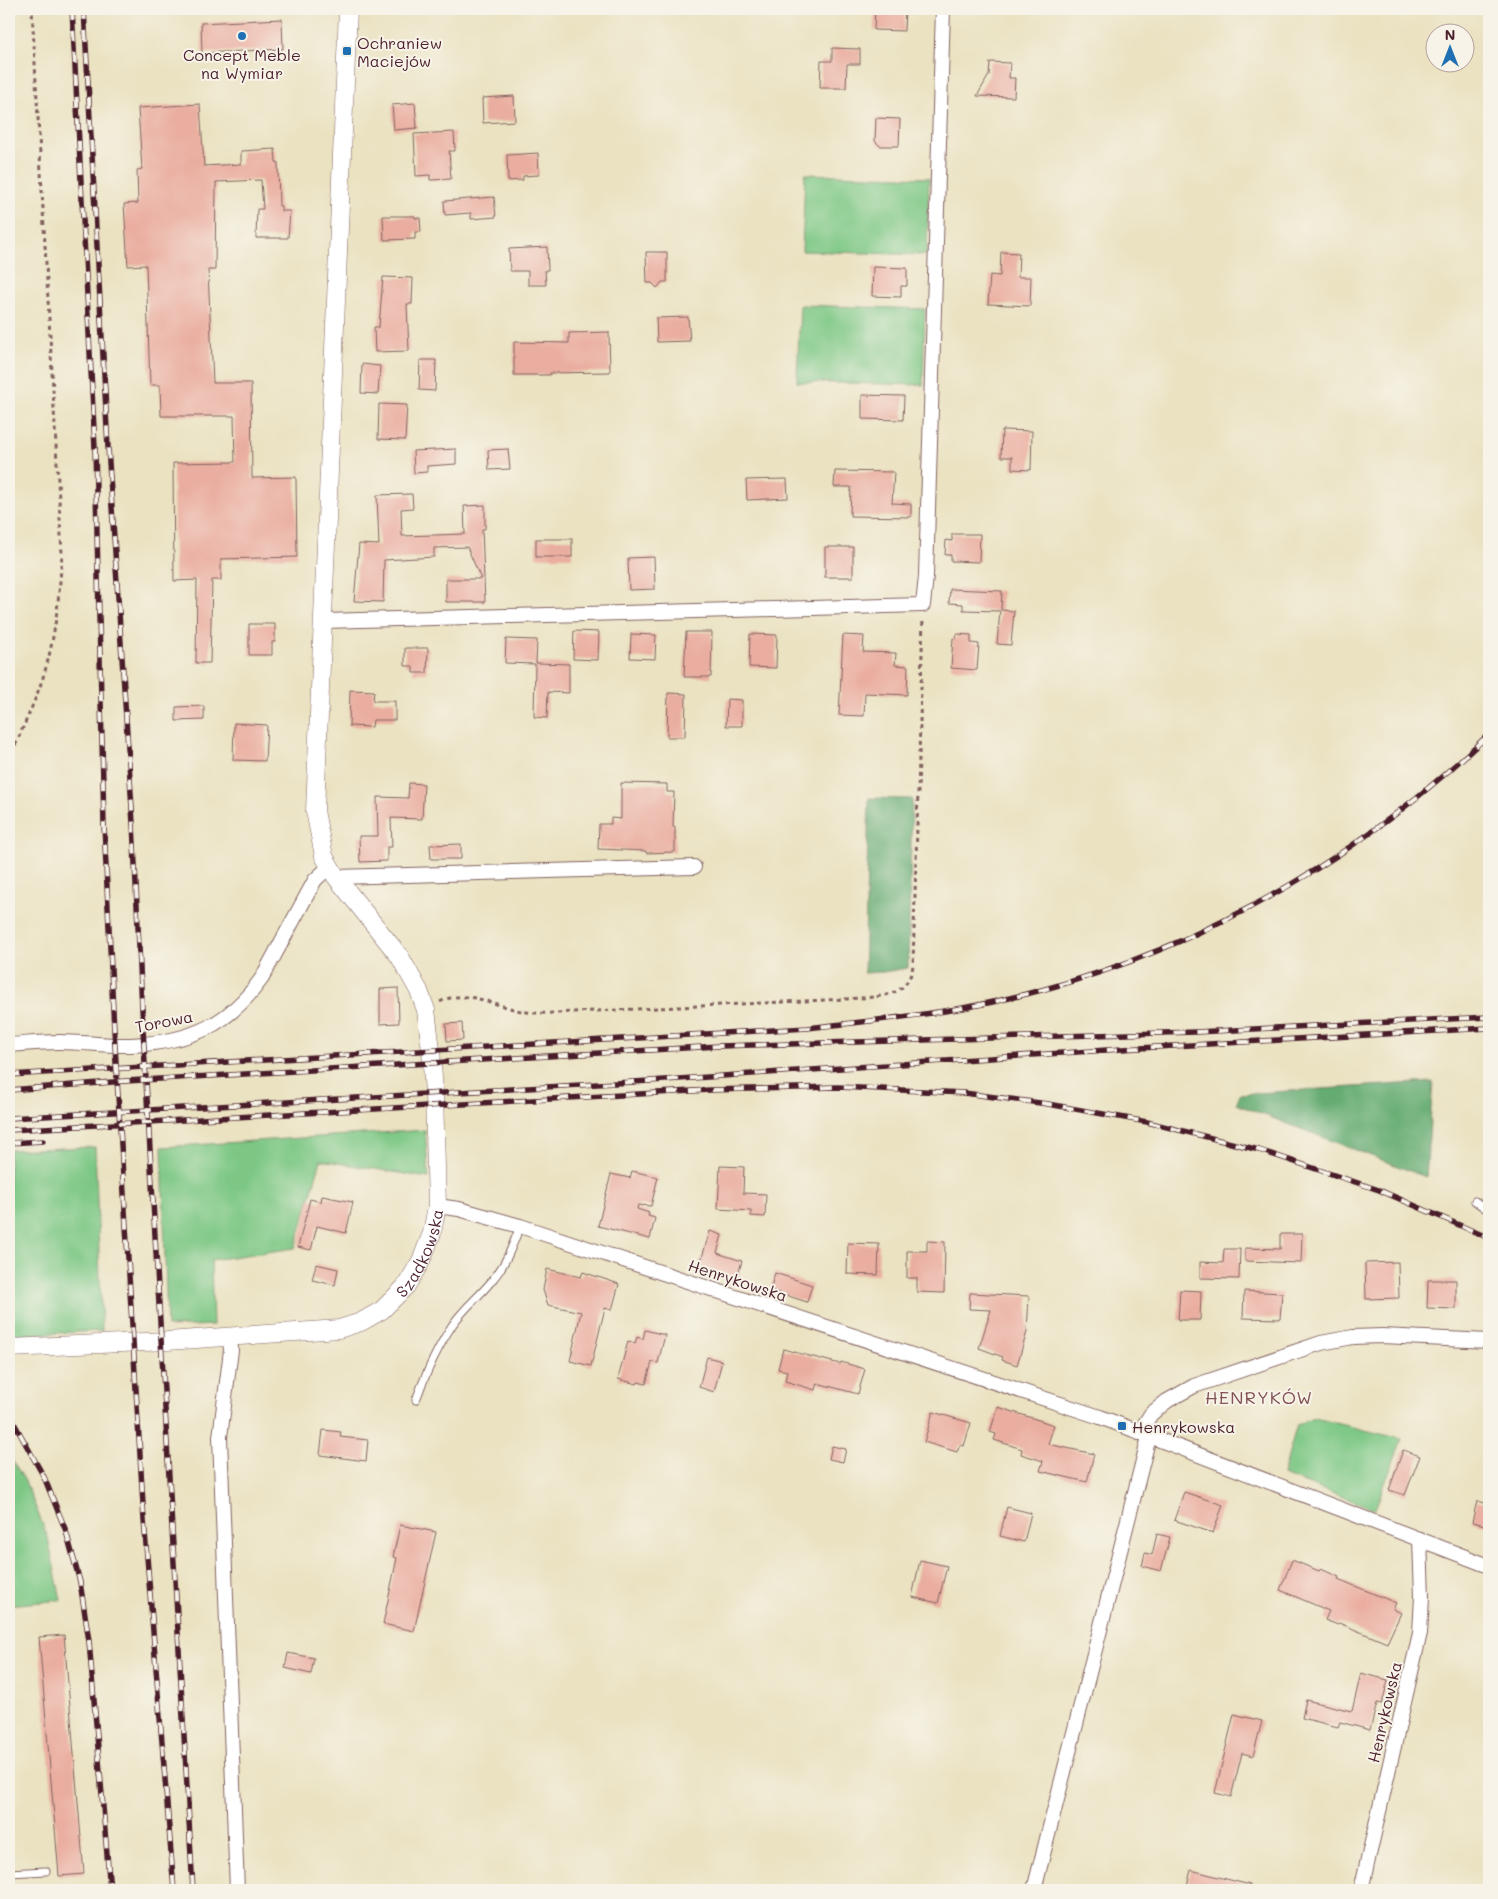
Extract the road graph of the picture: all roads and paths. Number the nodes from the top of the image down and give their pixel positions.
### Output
1 (32, 9) edge
2 (348, 9) edge
3 (943, 9) edge
4 (923, 605) junction
5 (324, 622) junction
6 (9, 760) edge
7 (694, 867) dead end
8 (333, 871) junction
9 (426, 1010) junction
10 (9, 1045) edge
11 (1475, 1201) dead end
12 (437, 1206) junction
13 (1489, 1211) edge
14 (520, 1226) junction
15 (230, 1338) junction
16 (1489, 1341) edge
17 (9, 1348) edge
18 (416, 1400) dead end
19 (1144, 1435) junction
20 (1420, 1539) junction
21 (1489, 1566) edge
22 (46, 1871) dead end
23 (9, 1873) edge
24 (237, 1890) edge
25 (1034, 1890) edge
26 (1361, 1890) edge

1 - 6 path
2 - 5 street, Szadkowska
3 - 4 street
4 - 5 street
4 - 9 path
5 - 8 street, Szadkowska
7 - 8 street
8 - 9 street, Szadkowska
8 - 10 street, Torowa
9 - 12 street, Szadkowska
11 - 13 lane
12 - 14 street, Henrykowska
12 - 15 street, Szadkowska
14 - 18 lane
14 - 19 street, Henrykowska
15 - 17 street, Szadkowska
15 - 24 street
16 - 19 street
19 - 20 street, Henrykowska
19 - 25 street
20 - 21 street, Henrykowska
20 - 26 street, Henrykowska
22 - 23 lane

